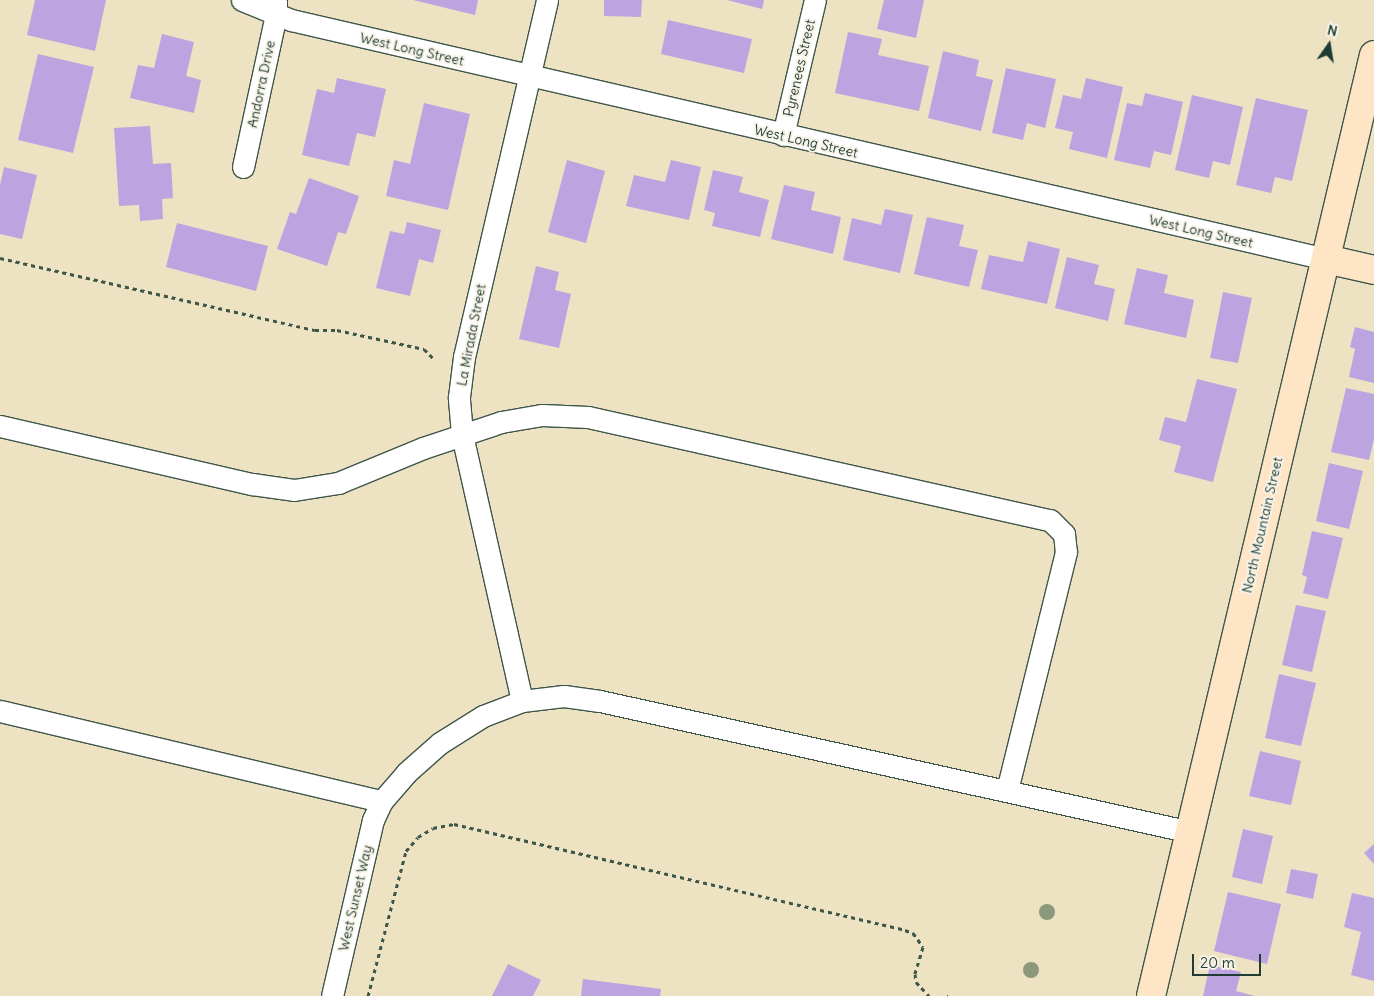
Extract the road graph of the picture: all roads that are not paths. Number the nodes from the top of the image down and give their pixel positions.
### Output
1 (242, 0) edge
2 (547, 0) edge
3 (815, 0) edge
4 (276, 8) edge
5 (1374, 54) edge
6 (529, 77) junction
7 (783, 135) junction
8 (243, 167) dead end
9 (1326, 259) junction
10 (1374, 270) edge
11 (0, 426) edge
12 (462, 434) junction
13 (522, 701) junction
14 (0, 712) edge
15 (1007, 791) junction
16 (382, 801) junction
17 (1191, 832) junction
18 (332, 996) edge
19 (1151, 996) edge

1 - 4 street, West Long Street
2 - 6 street, La Mirada Street
3 - 7 street, Pyrenees Street
4 - 6 street, West Long Street
4 - 8 street, Andorra Drive
5 - 9 street, North Mountain Street
6 - 7 street, West Long Street
6 - 12 street, La Mirada Street
7 - 9 street, West Long Street
9 - 10 street, West Long Street
9 - 17 street, North Mountain Street
11 - 12 street
12 - 13 street, La Mirada Street
12 - 15 street
13 - 15 street, West Sunset Way
13 - 16 street, West Sunset Way
14 - 16 street
15 - 17 street, West Sunset Way
16 - 18 street, West Sunset Way
17 - 19 street, North Mountain Street

